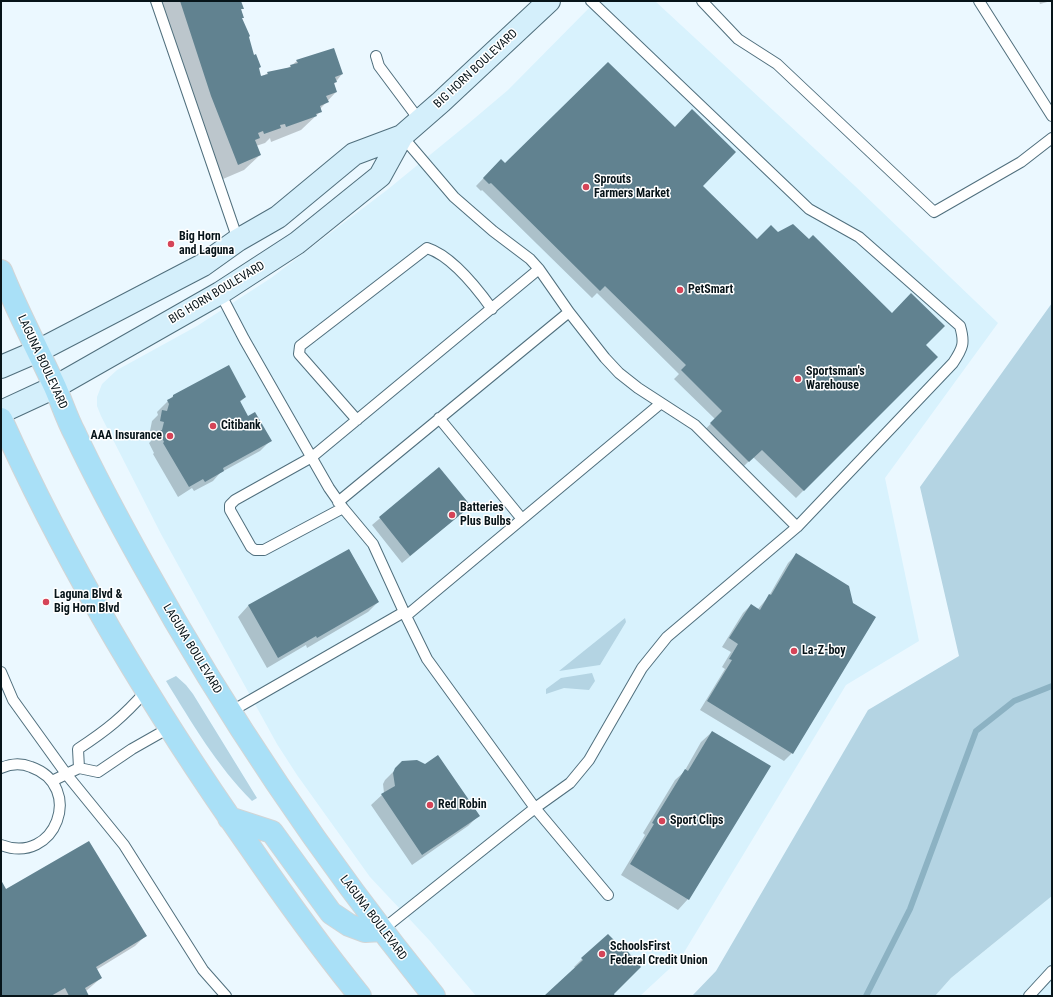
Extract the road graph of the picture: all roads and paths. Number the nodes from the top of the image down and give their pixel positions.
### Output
1 (156, 1) edge
2 (549, 1) edge
3 (591, 1) edge
4 (702, 1) edge
5 (979, 1) edge
6 (376, 56) dead end
7 (1052, 116) edge
8 (420, 120) junction
9 (402, 136) junction
10 (1052, 138) edge
11 (238, 240) junction
12 (539, 270) junction
13 (1, 272) edge
14 (220, 293) junction
15 (492, 309) junction
16 (569, 312) junction
17 (38, 351) junction
18 (1, 367) edge
19 (55, 387) junction
20 (660, 404) junction
21 (1, 412) edge
22 (439, 418) junction
23 (1, 419) edge
24 (356, 420) junction
25 (312, 457) junction
26 (341, 505) junction
27 (522, 519) junction
28 (796, 527) junction
29 (405, 614) junction
30 (1, 672) edge
31 (146, 691) junction
32 (230, 712) junction
33 (169, 728) junction
34 (1, 768) edge
35 (79, 768) junction
36 (67, 775) junction
37 (52, 781) junction
38 (535, 808) junction
39 (230, 818) junction
40 (1, 844) edge
41 (608, 895) dead end
42 (382, 930) junction
43 (1052, 970) edge
44 (226, 996) edge
45 (360, 996) edge
46 (434, 996) edge
47 (1029, 996) edge

1 - 11 lane
2 - 8 main road, BIG HORN BOULEVARD
3 - 28 lane
4 - 10 lane
5 - 7 lane
6 - 8 lane
8 - 9 main road, BIG HORN BOULEVARD
9 - 11 main road, BIG HORN BOULEVARD
9 - 12 lane
9 - 14 main road, BIG HORN BOULEVARD
11 - 17 main road, BIG HORN BOULEVARD
12 - 15 lane
12 - 16 lane
13 - 17 main road, LAGUNA BOULEVARD
14 - 19 main road, BIG HORN BOULEVARD
14 - 25 lane
15 - 24 lane
15 - 24 lane
16 - 20 lane
16 - 22 lane
17 - 18 main road, BIG HORN BOULEVARD
17 - 19 main road, LAGUNA BOULEVARD
19 - 21 main road, BIG HORN BOULEVARD
19 - 32 main road, LAGUNA BOULEVARD
20 - 27 lane
20 - 28 lane
22 - 26 lane
22 - 27 lane
23 - 31 main road
24 - 25 lane
25 - 26 lane
25 - 26 lane
26 - 29 lane
27 - 29 lane
28 - 38 lane
29 - 32 lane
29 - 38 lane
30 - 36 lane
31 - 33 main road
31 - 35 lane
32 - 42 main road, LAGUNA BOULEVARD
33 - 35 lane
33 - 39 main road
34 - 37 lane
35 - 36 lane
36 - 37 lane
36 - 44 lane
37 - 40 lane
38 - 41 lane
38 - 42 lane
39 - 42 main road
39 - 45 main road
42 - 46 main road, LAGUNA BOULEVARD
43 - 47 lane

